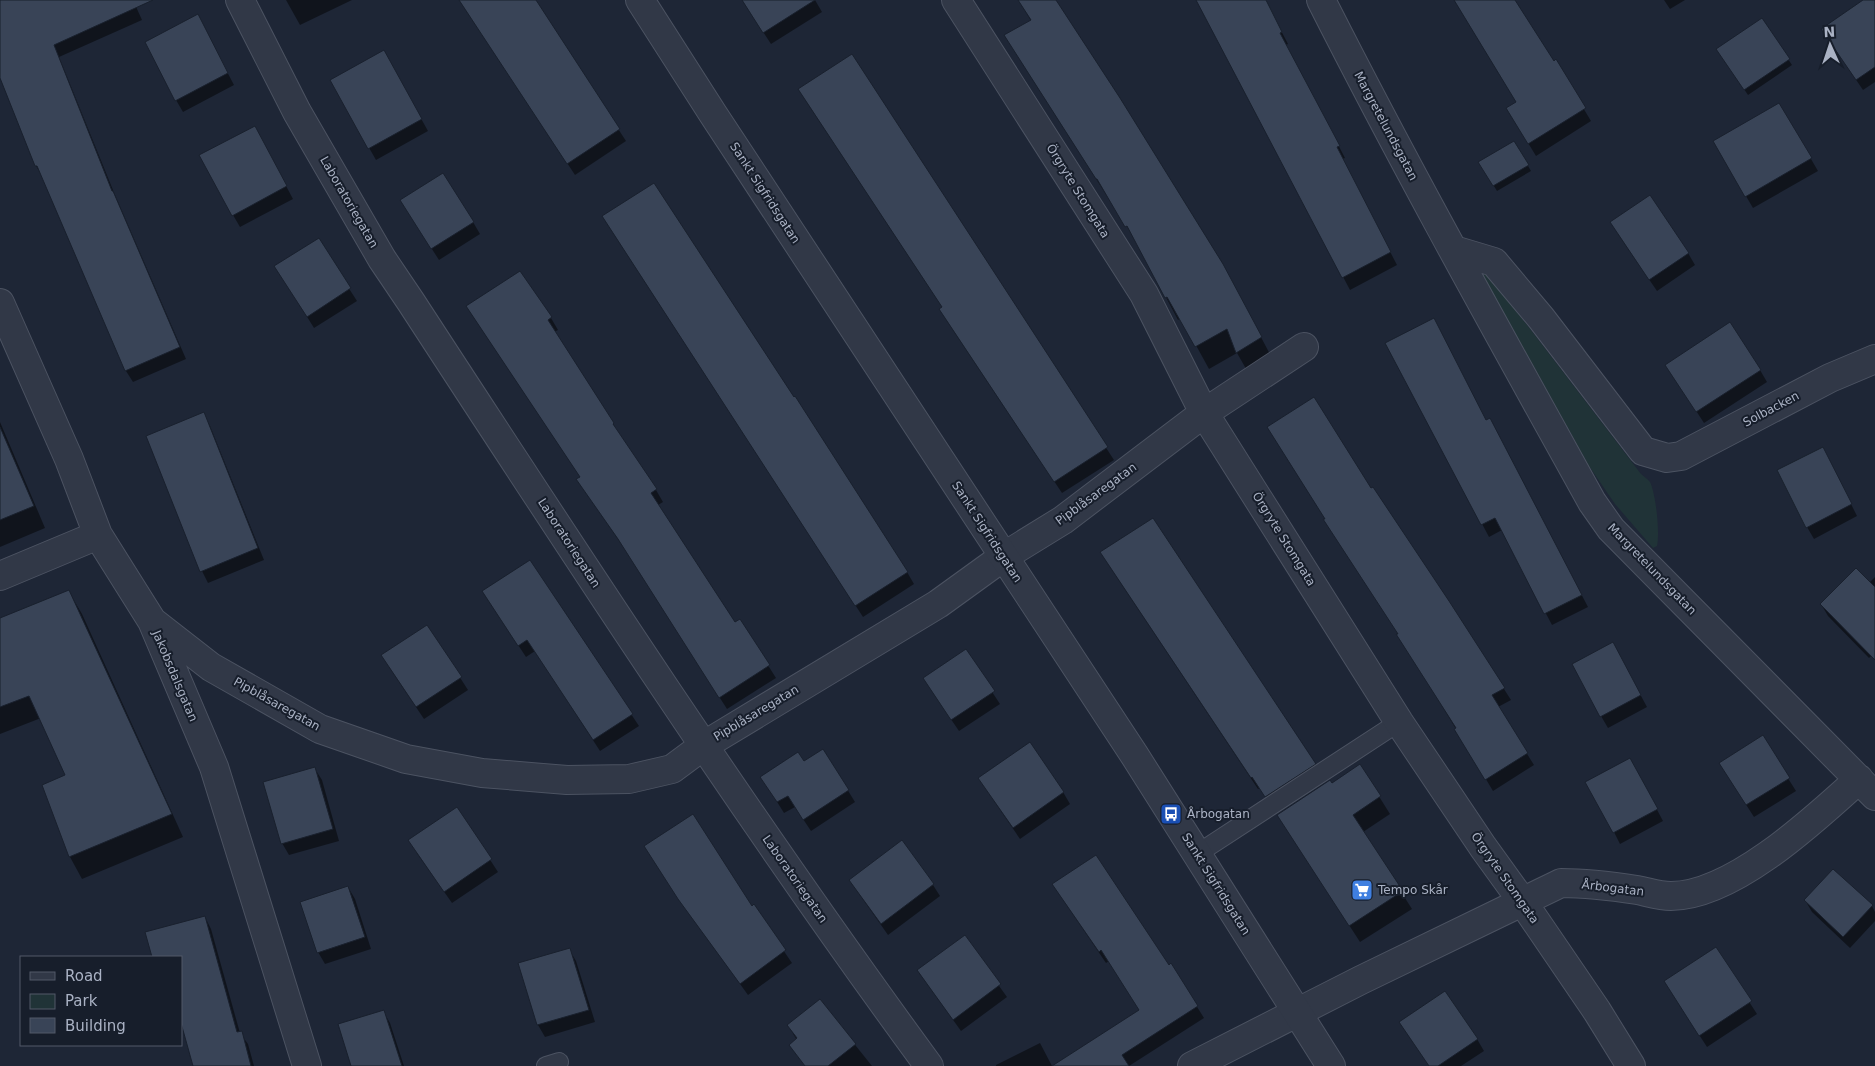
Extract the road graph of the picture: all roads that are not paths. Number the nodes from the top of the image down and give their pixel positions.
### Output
1 (240, 0) edge
2 (640, 0) edge
3 (956, 0) edge
4 (1321, 0) edge
5 (1454, 250) junction
6 (0, 303) edge
7 (1304, 347) dead end
8 (1875, 359) edge
9 (1204, 413) junction
10 (98, 535) junction
11 (1003, 557) junction
12 (0, 576) edge
13 (152, 621) junction
14 (1399, 722) junction
15 (702, 746) junction
16 (1870, 789) edge
17 (1197, 854) junction
18 (1522, 901) junction
19 (1297, 1013) junction
20 (307, 1066) edge
21 (929, 1066) edge
22 (1192, 1066) edge
23 (1331, 1066) edge
24 (1631, 1066) edge

1 - 15 street, Laboratoriegatan
2 - 11 street, Sankt Sigfridsgatan
3 - 9 street, Örgryte Stomgata
4 - 5 street, Margretelundsgatan
5 - 8 street, Solbacken
5 - 16 street, Margretelundsgatan
6 - 10 street, Jakobsdalsgatan
7 - 9 street, Pipblåsaregatan
9 - 11 street, Pipblåsaregatan
9 - 14 street, Örgryte Stomgata
10 - 12 street
10 - 13 street, Jakobsdalsgatan
11 - 15 street, Pipblåsaregatan
11 - 17 street, Sankt Sigfridsgatan
13 - 15 street, Pipblåsaregatan
13 - 20 street, Jakobsdalsgatan
14 - 17 lane
14 - 18 street, Örgryte Stomgata
15 - 21 street, Laboratoriegatan
16 - 18 street, Årbogatan
17 - 19 street, Sankt Sigfridsgatan
18 - 19 street, Årbogatan
18 - 24 street, Örgryte Stomgata
19 - 22 street, Årbogatan
19 - 23 street, Sankt Sigfridsgatan

